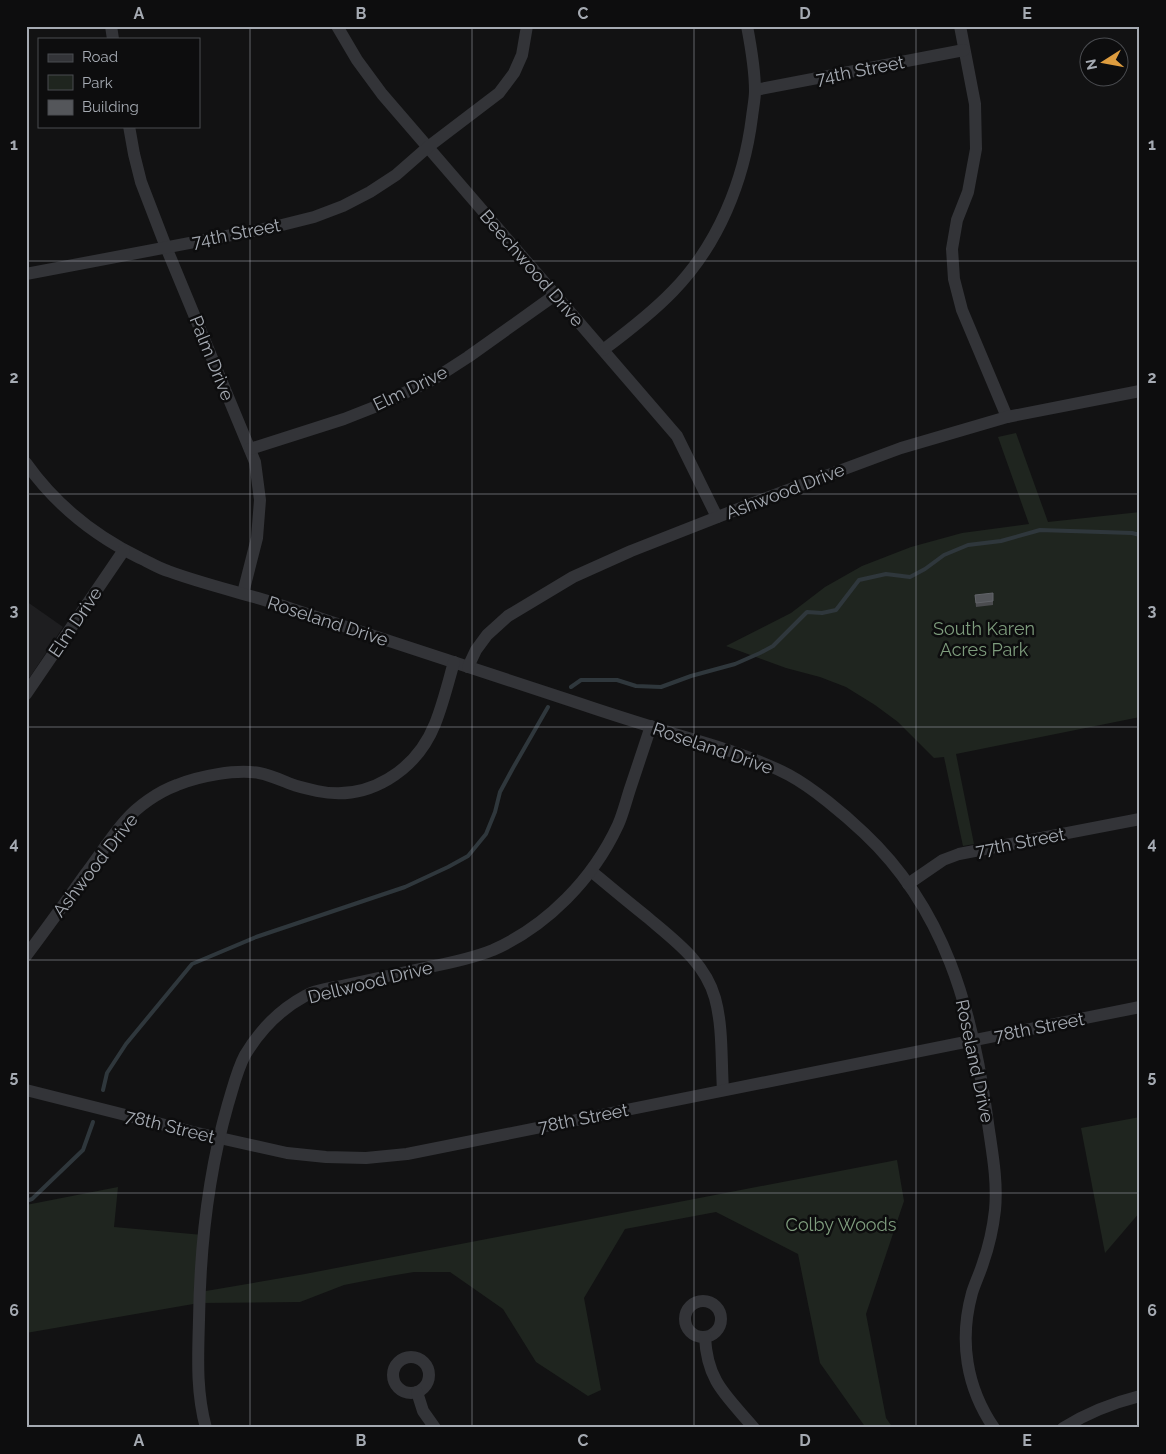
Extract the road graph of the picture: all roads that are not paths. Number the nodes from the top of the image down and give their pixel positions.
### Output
1 (337, 26) edge
2 (526, 26) edge
3 (747, 26) edge
4 (960, 26) edge
5 (964, 50) junction
6 (755, 90) junction
7 (129, 128) edge
8 (428, 147) junction
9 (166, 247) junction
10 (26, 274) edge
11 (555, 296) junction
12 (603, 350) junction
13 (1140, 391) edge
14 (1007, 417) junction
15 (250, 449) junction
16 (26, 463) edge
17 (717, 517) junction
18 (124, 550) junction
19 (243, 593) junction
20 (454, 662) junction
21 (468, 667) junction
22 (26, 694) edge
23 (651, 726) junction
24 (1140, 819) edge
25 (591, 871) junction
26 (908, 884) junction
27 (31, 938) edge
28 (26, 956) edge
29 (1140, 1007) edge
30 (973, 1040) junction
31 (26, 1090) edge
32 (723, 1090) junction
33 (218, 1138) junction
34 (705, 1337) dead end
35 (417, 1392) dead end
36 (1140, 1396) edge
37 (206, 1428) edge
38 (435, 1428) edge
39 (754, 1428) edge
40 (994, 1428) edge
41 (1063, 1428) edge

1 - 8 street, Beechwood Drive
2 - 8 street, 74th Street
3 - 6 street
4 - 5 street
5 - 6 street, 74th Street
5 - 14 street
6 - 12 street
7 - 9 street, Palm Drive
8 - 9 street, 74th Street
8 - 11 street, Beechwood Drive
9 - 10 street, 74th Street
9 - 15 street, Palm Drive
11 - 12 street, Beechwood Drive
11 - 15 street, Elm Drive
12 - 17 street, Beechwood Drive
13 - 14 street, Ashwood Drive
14 - 17 street, Ashwood Drive
15 - 19 street, Palm Drive
16 - 18 street, Roseland Drive
17 - 21 street, Ashwood Drive
18 - 19 street, Roseland Drive
18 - 22 street, Elm Drive
19 - 20 street, Roseland Drive
20 - 21 street, Roseland Drive
20 - 27 street, Ashwood Drive
21 - 23 street, Roseland Drive
23 - 25 street, Dellwood Drive
23 - 26 street, Roseland Drive
24 - 26 street, 77th Street
25 - 32 street
25 - 33 street, Dellwood Drive
26 - 30 street, Roseland Drive
27 - 28 street, Ashwood Drive
29 - 30 street, 78th Street
30 - 32 street, 78th Street
30 - 40 street, Roseland Drive
31 - 33 street, 78th Street
32 - 33 street, 78th Street
33 - 37 street, Dellwood Drive
34 - 39 street
35 - 38 street
36 - 41 street

